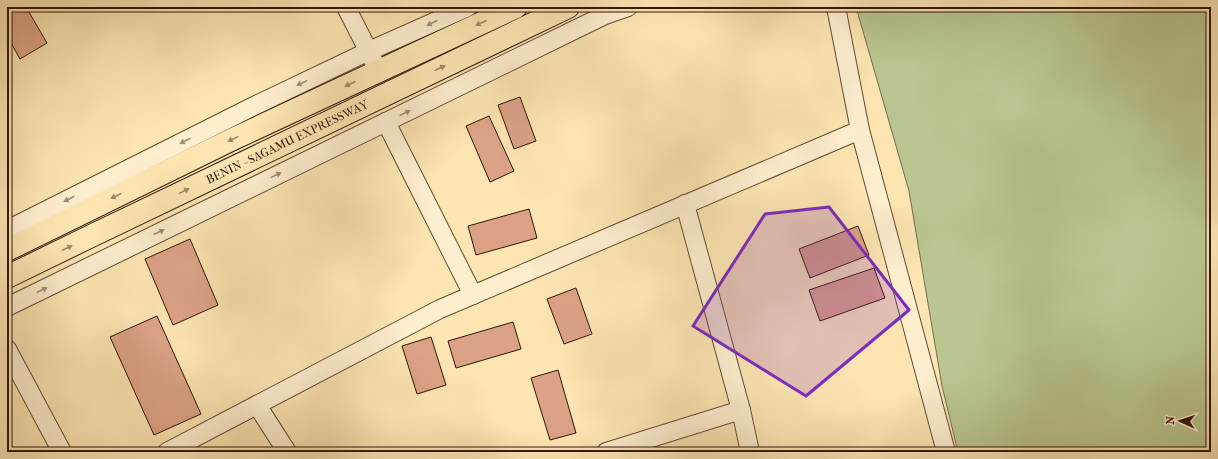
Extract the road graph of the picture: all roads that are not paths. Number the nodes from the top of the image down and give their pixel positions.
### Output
1 (346, 7) edge
2 (468, 7) edge
3 (516, 7) edge
4 (628, 7) edge
5 (836, 7) edge
6 (562, 8) edge
7 (369, 51) junction
8 (379, 71) junction
9 (386, 122) junction
10 (860, 130) junction
11 (685, 204) junction
12 (7, 230) edge
13 (7, 250) edge
14 (7, 277) edge
15 (473, 295) junction
16 (7, 307) edge
17 (7, 349) edge
18 (257, 405) junction
19 (741, 410) junction
20 (62, 452) edge
21 (168, 452) edge
22 (287, 452) edge
23 (606, 452) edge
24 (750, 452) edge
25 (946, 452) edge

1 - 7 street
2 -> 7 street
3 -> 8 highway
9 -> 4 street
5 - 10 street
14 -> 6 highway, BENIN - SAGAMU EXPRESSWAY
7 - 8 street
7 -> 12 street
8 -> 13 highway
9 - 15 street
16 -> 9 street
10 - 11 street
10 - 25 street
11 - 15 street
11 - 19 street
15 - 18 street
17 - 20 street
18 - 21 street
18 - 22 street
19 - 23 street
19 - 24 street

